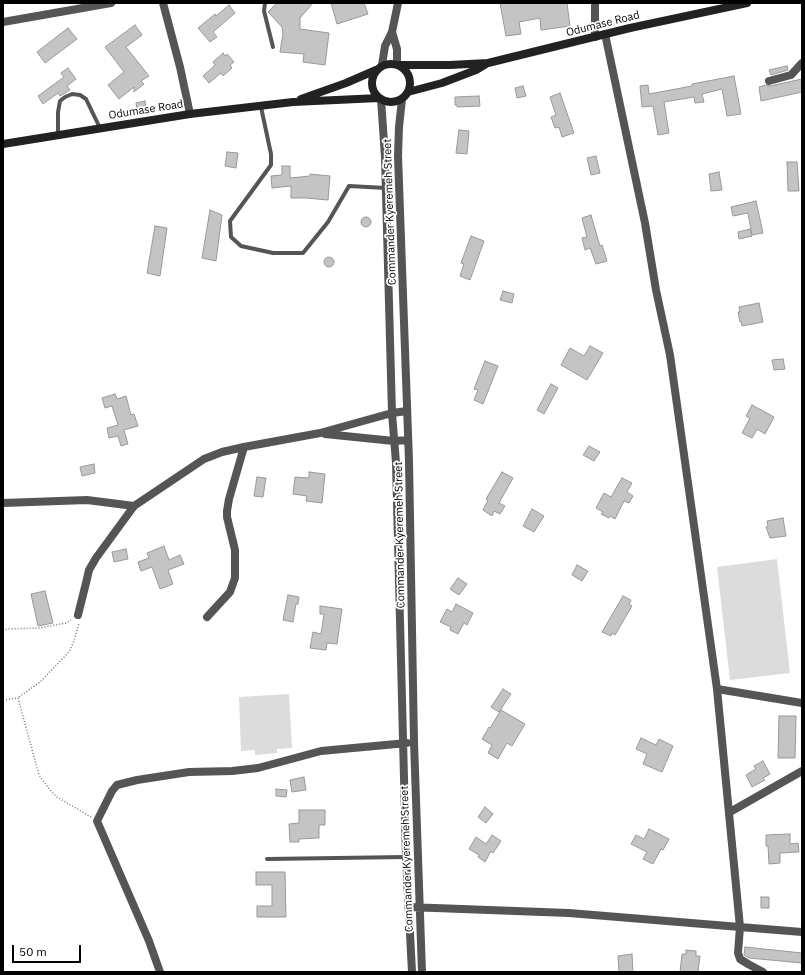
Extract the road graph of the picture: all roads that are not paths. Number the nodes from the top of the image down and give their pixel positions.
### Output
1 (111, 3) edge
2 (164, 3) edge
3 (265, 3) edge
4 (398, 3) edge
5 (595, 3) edge
6 (747, 3) edge
7 (3, 22) edge
8 (392, 32) junction
9 (605, 34) junction
10 (595, 37) junction
11 (272, 47) dead end
12 (488, 63) junction
13 (802, 63) edge
14 (398, 64) junction
15 (379, 68) junction
16 (769, 81) dead end
17 (405, 96) junction
18 (380, 99) junction
19 (293, 102) junction
20 (261, 107) junction
21 (190, 114) junction
22 (100, 128) junction
23 (58, 134) junction
24 (3, 144) edge
25 (386, 188) junction
26 (407, 411) junction
27 (392, 413) junction
28 (320, 433) junction
29 (408, 440) junction
30 (394, 441) junction
31 (244, 447) junction
32 (3, 503) edge
33 (134, 506) junction
34 (78, 615) road end
35 (207, 617) dead end
36 (717, 689) junction
37 (802, 703) edge
38 (414, 742) junction
39 (403, 743) junction
40 (802, 771) edge
41 (730, 812) junction
42 (406, 857) junction
43 (267, 859) dead end
44 (408, 907) junction
45 (420, 908) junction
46 (740, 927) junction
47 (802, 932) edge
48 (160, 972) edge
49 (412, 972) edge
50 (422, 972) edge
51 (764, 972) edge

1 - 7 street
2 - 21 street
3 - 11 lane
4 - 8 street
5 - 10 street
6 - 9 main road, Odumase Road
8 - 14 street
8 - 15 street
9 - 10 main road, Odumase Road
9 - 36 street
10 - 12 main road, Odumase Road
12 - 14 main road, Odumase Road
12 - 17 main road, Odumase Road
13 - 16 street
14 - 15 main road
14 - 17 main road
15 - 18 main road
15 - 19 main road, Odumase Road
17 - 18 main road
17 - 26 street, Commander Kyeremeh Street
18 - 19 main road, Odumase Road
18 - 25 street, Commander Kyeremeh Street
19 - 20 main road, Odumase Road
20 - 21 main road, Odumase Road
20 - 25 lane
21 - 22 main road, Odumase Road
22 - 23 main road, Odumase Road
22 - 23 lane
23 - 24 main road, Odumase Road
25 - 27 street, Commander Kyeremeh Street
26 - 27 street
26 - 29 street, Commander Kyeremeh Street
27 - 28 street
27 - 30 street, Commander Kyeremeh Street
28 - 30 street
28 - 31 street
29 - 30 street
29 - 38 street, Commander Kyeremeh Street
30 - 39 street, Commander Kyeremeh Street
31 - 33 street
31 - 35 street
32 - 33 street
33 - 34 street
36 - 37 street
36 - 41 street
38 - 39 street
38 - 45 street, Commander Kyeremeh Street
39 - 42 street, Commander Kyeremeh Street
39 - 48 street
40 - 41 street
41 - 46 street
42 - 43 lane
42 - 44 street, Commander Kyeremeh Street
44 - 45 street
44 - 49 street, Commander Kyeremeh Street
45 - 46 street
45 - 50 street, Commander Kyeremeh Street
46 - 47 street
46 - 51 street

